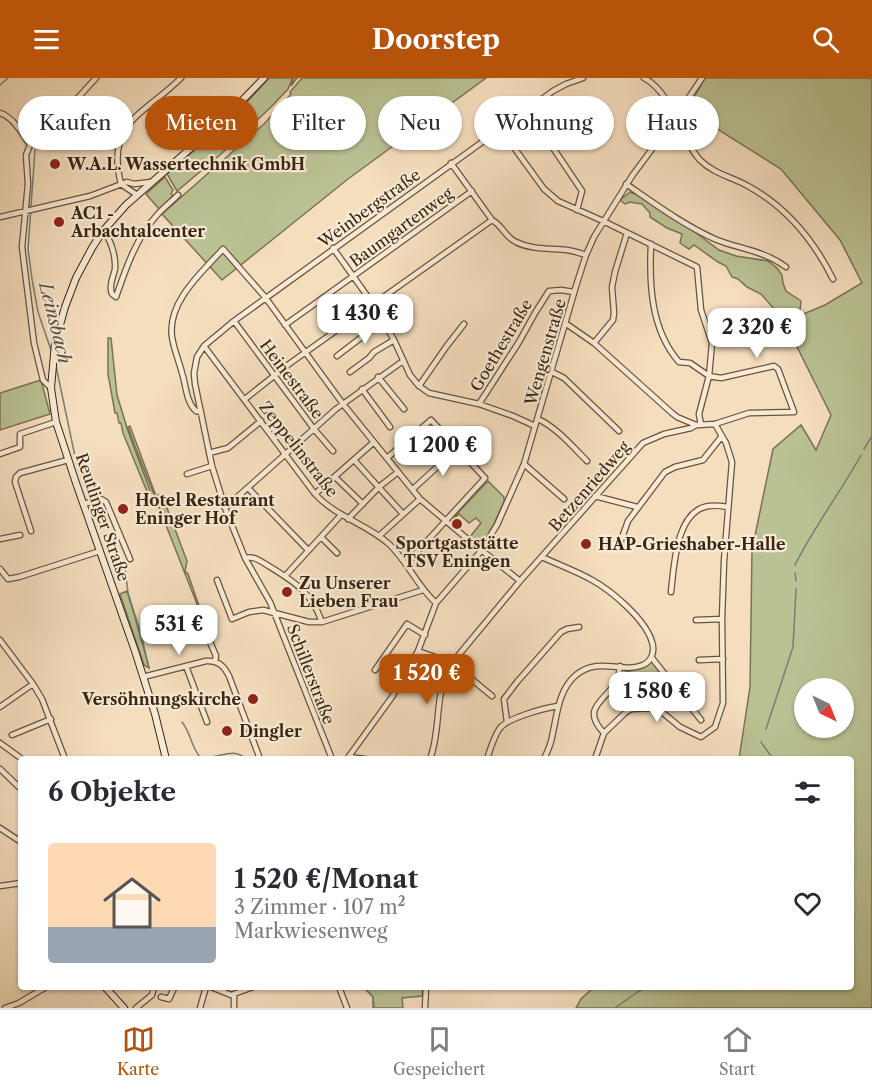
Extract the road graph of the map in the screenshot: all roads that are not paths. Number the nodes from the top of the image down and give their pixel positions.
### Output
1 (96, 78) edge
2 (181, 78) edge
3 (264, 78) edge
4 (583, 78) edge
5 (644, 78) edge
6 (702, 78) edge
7 (79, 96) edge
8 (546, 96) edge
9 (663, 96) edge
10 (690, 96) edge
11 (2, 114) edge
12 (18, 129) edge
13 (474, 147) edge
14 (28, 150) edge
15 (515, 150) edge
16 (554, 150) edge
17 (651, 150) edge
18 (693, 150) edge
19 (451, 164) junction
20 (152, 182) junction
21 (121, 184) junction
22 (134, 184) junction
23 (626, 184) junction
24 (472, 191) junction
25 (137, 195) junction
26 (178, 195) dead end
27 (578, 210) junction
28 (26, 211) junction
29 (0, 217) edge
30 (492, 220) junction
31 (603, 221) junction
32 (103, 231) junction
33 (627, 233) junction
34 (651, 244) junction
35 (333, 248) junction
36 (586, 255) junction
37 (786, 267) dead end
38 (353, 276) junction
39 (833, 279) dead end
40 (574, 292) junction
41 (265, 297) junction
42 (373, 304) junction
43 (234, 321) junction
44 (384, 322) junction
45 (566, 323) junction
46 (464, 324) dead end
47 (285, 325) junction
48 (394, 340) junction
49 (594, 343) junction
50 (204, 346) junction
51 (305, 352) junction
52 (338, 356) dead end
53 (403, 361) junction
54 (350, 372) dead end
55 (552, 372) junction
56 (274, 375) junction
57 (709, 375) junction
58 (378, 377) junction
59 (419, 386) junction
60 (51, 388) junction
61 (362, 389) junction
62 (245, 399) junction
63 (343, 404) junction
64 (479, 404) junction
65 (404, 409) dead end
66 (201, 412) junction
67 (538, 419) junction
68 (56, 422) junction
69 (261, 422) junction
70 (715, 424) junction
71 (698, 425) junction
72 (535, 426) junction
73 (390, 427) dead end
74 (314, 429) junction
75 (619, 430) dead end
76 (722, 436) junction
77 (374, 442) junction
78 (458, 448) junction
79 (333, 451) dead end
80 (209, 453) junction
81 (0, 454) edge
82 (285, 455) junction
83 (387, 459) junction
84 (68, 460) junction
85 (354, 460) junction
86 (587, 461) dead end
87 (524, 464) junction
88 (212, 466) junction
89 (398, 472) junction
90 (188, 474) dead end
91 (335, 477) junction
92 (379, 487) junction
93 (248, 488) junction
94 (413, 489) junction
95 (315, 494) junction
96 (595, 496) junction
97 (420, 499) junction
98 (564, 499) dead end
99 (84, 504) junction
100 (363, 504) junction
101 (638, 507) junction
102 (728, 507) junction
103 (225, 508) junction
104 (341, 514) junction
105 (403, 514) junction
106 (348, 519) junction
107 (446, 522) junction
108 (31, 531) dead end
109 (20, 535) dead end
110 (379, 536) junction
111 (321, 537) junction
112 (0, 539) edge
113 (619, 546) dead end
114 (308, 549) junction
115 (100, 551) junction
116 (481, 551) junction
117 (337, 553) dead end
118 (542, 557) junction
119 (245, 558) junction
120 (130, 559) dead end
121 (406, 564) junction
122 (0, 570) edge
123 (286, 575) junction
124 (217, 580) dead end
125 (520, 580) junction
126 (423, 590) junction
127 (671, 591) dead end
128 (436, 603) junction
129 (275, 614) junction
130 (722, 619) junction
131 (696, 620) dead end
132 (322, 622) junction
133 (579, 627) dead end
134 (425, 634) junction
135 (207, 635) dead end
136 (0, 640) edge
137 (418, 651) junction
138 (651, 658) junction
139 (723, 659) junction
140 (699, 660) dead end
141 (215, 661) junction
142 (452, 663) junction
143 (186, 666) junction
144 (620, 666) junction
145 (375, 670) dead end
146 (143, 677) junction
147 (33, 684) junction
148 (492, 696) dead end
149 (558, 706) junction
150 (0, 707) edge
151 (51, 719) junction
152 (701, 720) dead end
153 (207, 722) dead end
154 (507, 722) junction
155 (604, 733) junction
156 (12, 735) dead end
157 (0, 743) edge
158 (18, 756) edge
159 (64, 756) edge
160 (165, 756) edge
161 (259, 756) edge
162 (331, 756) edge
163 (349, 756) edge
164 (431, 756) edge
165 (488, 756) edge
166 (545, 756) edge
167 (596, 756) edge
168 (0, 769) edge
169 (18, 786) edge
170 (0, 828) edge
171 (18, 840) edge
172 (18, 883) edge
173 (0, 886) edge
174 (41, 990) edge
175 (108, 990) edge
176 (153, 990) edge
177 (173, 990) edge
178 (205, 990) edge
179 (218, 990) edge
180 (246, 990) edge
181 (340, 990) edge
182 (426, 990) edge
183 (234, 995) junction
184 (161, 997) dead end
185 (24, 1000) junction
186 (20, 1005) edge
187 (27, 1007) edge
188 (5, 1008) edge
189 (124, 1008) edge
190 (136, 1008) edge
191 (200, 1008) edge
192 (234, 1008) edge
193 (347, 1008) edge
194 (425, 1008) edge

1 - 7 street
2 - 21 street
3 - 20 main road, Reutlinger Straße
4 - 8 street, Weinbergstraße
5 - 9 street
6 - 10 street, Wengenstraße
11 - 12 street
13 - 19 street, Weinbergstraße
14 - 28 street
15 - 27 street
16 - 27 street
17 - 23 street, Wengenstraße
18 - 39 street
19 - 24 street
19 - 35 street, Weinbergstraße
20 - 22 street
20 - 25 main road, Reutlinger Straße
21 - 22 street
21 - 25 street
21 - 28 street
22 - 25 street
23 - 31 street, Wengenstraße
23 - 37 street
24 - 30 street
24 - 38 street, Baumgartenweg
25 - 32 main road, Reutlinger Straße
26 - 32 street
27 - 31 street
28 - 29 street
28 - 60 street
30 - 36 street
30 - 42 street
31 - 33 street
31 - 36 street, Wengenstraße
32 - 60 main road, Reutlinger Straße
33 - 34 street
33 - 49 street
34 - 57 street
34 - 57 street
35 - 38 street
35 - 41 street, Weinbergstraße
36 - 40 street, Wengenstraße
38 - 42 street
38 - 47 street, Baumgartenweg
40 - 45 street, Wengenstraße
40 - 64 street, Goethestraße
41 - 43 street, Weinbergstraße
41 - 47 street
41 - 66 street
42 - 44 street
42 - 51 street
43 - 50 street, Weinbergstraße
43 - 56 street, Heinestraße
44 - 48 street
44 - 52 street
45 - 49 street
45 - 55 street, Wengenstraße
46 - 59 street
47 - 51 street
48 - 53 street
48 - 54 street
49 - 71 street
50 - 62 street, Zeppelinstraße
50 - 66 street, Schillerstraße
51 - 56 street
51 - 63 street
53 - 58 street
53 - 59 street
55 - 67 street, Wengenstraße
55 - 75 street
56 - 62 street
56 - 74 street, Heinestraße
57 - 70 street, Betzenriedweg
57 - 71 street
58 - 61 street
58 - 65 street
59 - 64 street
60 - 68 main road, Reutlinger Straße
61 - 63 street
61 - 73 street
62 - 69 street, Zeppelinstraße
63 - 74 street
63 - 77 street
64 - 72 street
66 - 80 street, Schillerstraße
67 - 72 street, Wengenstraße
67 - 86 street
68 - 81 street
68 - 84 main road, Reutlinger Straße
69 - 80 street
69 - 82 street, Zeppelinstraße
70 - 71 street, Betzenriedweg
70 - 76 street
71 - 96 street, Betzenriedweg
72 - 87 street, Wengenstraße
74 - 79 street, Heinestraße
74 - 82 street
76 - 101 street
76 - 102 street
77 - 83 street
77 - 85 street
78 - 83 street
78 - 94 street
78 - 107 street
80 - 88 street, Schillerstraße
82 - 93 street
82 - 95 street, Zeppelinstraße
83 - 89 street
84 - 99 main road, Reutlinger Straße
84 - 108 street
85 - 91 street
85 - 92 street
87 - 98 street
87 - 116 street, Wengenstraße
88 - 90 street
88 - 103 street, Schillerstraße
89 - 92 street
89 - 94 street
91 - 95 street
91 - 100 street
92 - 100 street
92 - 105 street
93 - 103 street
93 - 114 street
94 - 97 street
95 - 104 street, Zeppelinstraße
96 - 101 street
96 - 118 street, Betzenriedweg
97 - 105 street
97 - 107 street
99 - 115 main road, Reutlinger Straße
99 - 120 street
100 - 106 street
101 - 113 street
102 - 127 street
102 - 130 street
103 - 119 street, Schillerstraße
104 - 106 street, Zeppelinstraße
104 - 111 street
105 - 110 street
106 - 110 street, Zeppelinstraße
107 - 116 street
107 - 121 street
109 - 112 street
110 - 121 street, Zeppelinstraße
111 - 114 street
111 - 117 street
114 - 123 street
115 - 122 street
115 - 146 main road, Reutlinger Straße
116 - 125 street
116 - 128 street, Wengenstraße
118 - 125 street, Betzenriedweg
118 - 138 street
119 - 123 street
119 - 129 street, Schillerstraße
121 - 126 street, Zeppelinstraße
123 - 132 street
124 - 129 street
125 - 142 street, Betzenriedweg
126 - 128 street, Zeppelinstraße
126 - 132 street
128 - 134 street, Wengenstraße
129 - 132 street
129 - 162 street, Schillerstraße
130 - 131 street
130 - 139 street
133 - 154 street
134 - 137 street, Wengenstraße
134 - 145 street
135 - 141 street
136 - 147 street
137 - 142 street
137 - 163 street, Wengenstraße
138 - 144 street
138 - 152 street
139 - 140 street
139 - 155 street
141 - 143 street
141 - 161 street
142 - 148 street
142 - 164 street, Betzenriedweg
143 - 146 street
143 - 153 street
144 - 149 street
144 - 155 street
146 - 160 main road, Reutlinger Straße
147 - 150 street
147 - 151 street
149 - 154 street
149 - 166 street
151 - 156 street
151 - 159 street
154 - 165 street
155 - 167 street
157 - 158 street
168 - 169 street
170 - 171 street
172 - 173 street
174 - 185 street
175 - 189 main road
176 - 190 street
177 - 184 street
178 - 191 street
179 - 183 street
180 - 183 street
181 - 193 street
182 - 194 street
183 - 192 street
185 - 186 street
185 - 187 street
186 - 188 street

